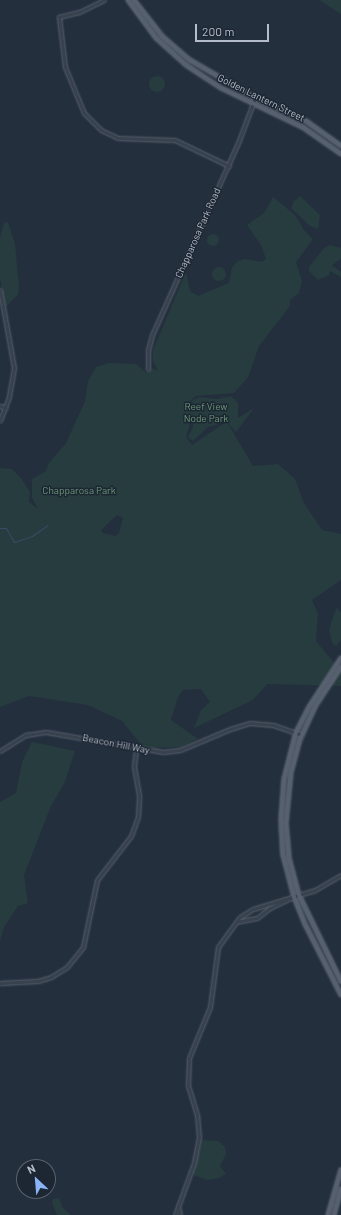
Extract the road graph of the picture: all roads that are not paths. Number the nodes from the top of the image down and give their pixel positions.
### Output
1 (104, 0) edge
2 (128, 0) edge
3 (134, 0) edge
4 (255, 98) junction
5 (253, 104) junction
6 (341, 146) edge
7 (341, 154) edge
8 (228, 166) junction
9 (0, 290) edge
10 (148, 369) dead end
11 (0, 406) edge
12 (6, 408) junction
13 (0, 420) edge
14 (341, 658) edge
15 (341, 667) edge
16 (296, 732) junction
17 (302, 735) junction
18 (136, 749) junction
19 (0, 750) edge
20 (341, 874) edge
21 (299, 895) junction
22 (294, 897) junction
23 (236, 922) junction
24 (341, 981) edge
25 (0, 983) edge
26 (341, 996) edge
27 (341, 1170) edge
28 (341, 1189) edge
29 (178, 1206) junction
30 (175, 1215) edge
31 (179, 1215) edge
32 (328, 1215) edge
33 (334, 1215) edge

1 - 8 street
2 - 5 main road, Golden Lantern Street
3 - 4 main road, Golden Lantern Street
4 - 5 street, Chapparosa Park Road
4 - 6 main road, Golden Lantern Street
5 - 7 main road, Golden Lantern Street
5 - 8 street, Chapparosa Park Road
8 - 10 street, Chapparosa Park Road
9 - 12 street
11 - 12 street
12 - 13 street
14 - 16 main road
15 - 17 main road
16 - 17 street, Beacon Hill Way
16 - 18 street, Beacon Hill Way
16 - 22 main road
17 - 21 main road
18 - 19 street, Beacon Hill Way
18 - 25 street
20 - 21 street
21 - 22 street
21 - 24 main road
22 - 23 street
22 - 23 street
22 - 26 main road
23 - 29 street
27 - 32 main road
28 - 33 main road
29 - 30 street
29 - 31 street

